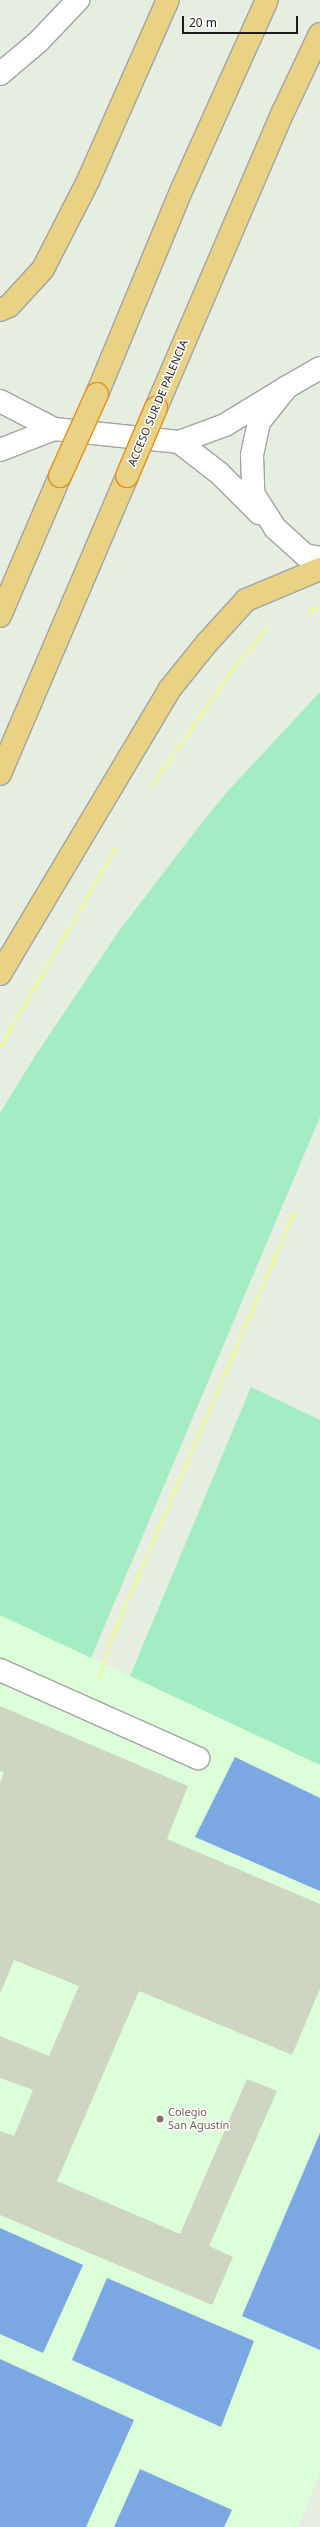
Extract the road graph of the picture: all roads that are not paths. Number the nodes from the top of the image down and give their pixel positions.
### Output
1 (78, 0) edge
2 (168, 0) edge
3 (267, 0) edge
4 (320, 34) edge
5 (0, 74) edge
6 (0, 310) edge
7 (320, 368) edge
8 (287, 387) junction
9 (0, 401) edge
10 (54, 429) junction
11 (179, 442) junction
12 (0, 450) edge
13 (275, 528) junction
14 (320, 558) edge
15 (320, 569) edge
16 (0, 616) edge
17 (0, 774) edge
18 (0, 974) edge
19 (0, 1670) edge
20 (198, 1758) dead end

1 - 5 street
2 - 6 highway
3 - 16 highway, bridge
4 - 17 highway, ACCESO SUR DE PALENCIA, bridge
7 - 8 street
8 - 11 street
8 - 13 street
9 - 10 street
10 - 11 street
10 - 12 street
11 - 13 street
13 - 14 street
15 - 18 highway
19 - 20 street

